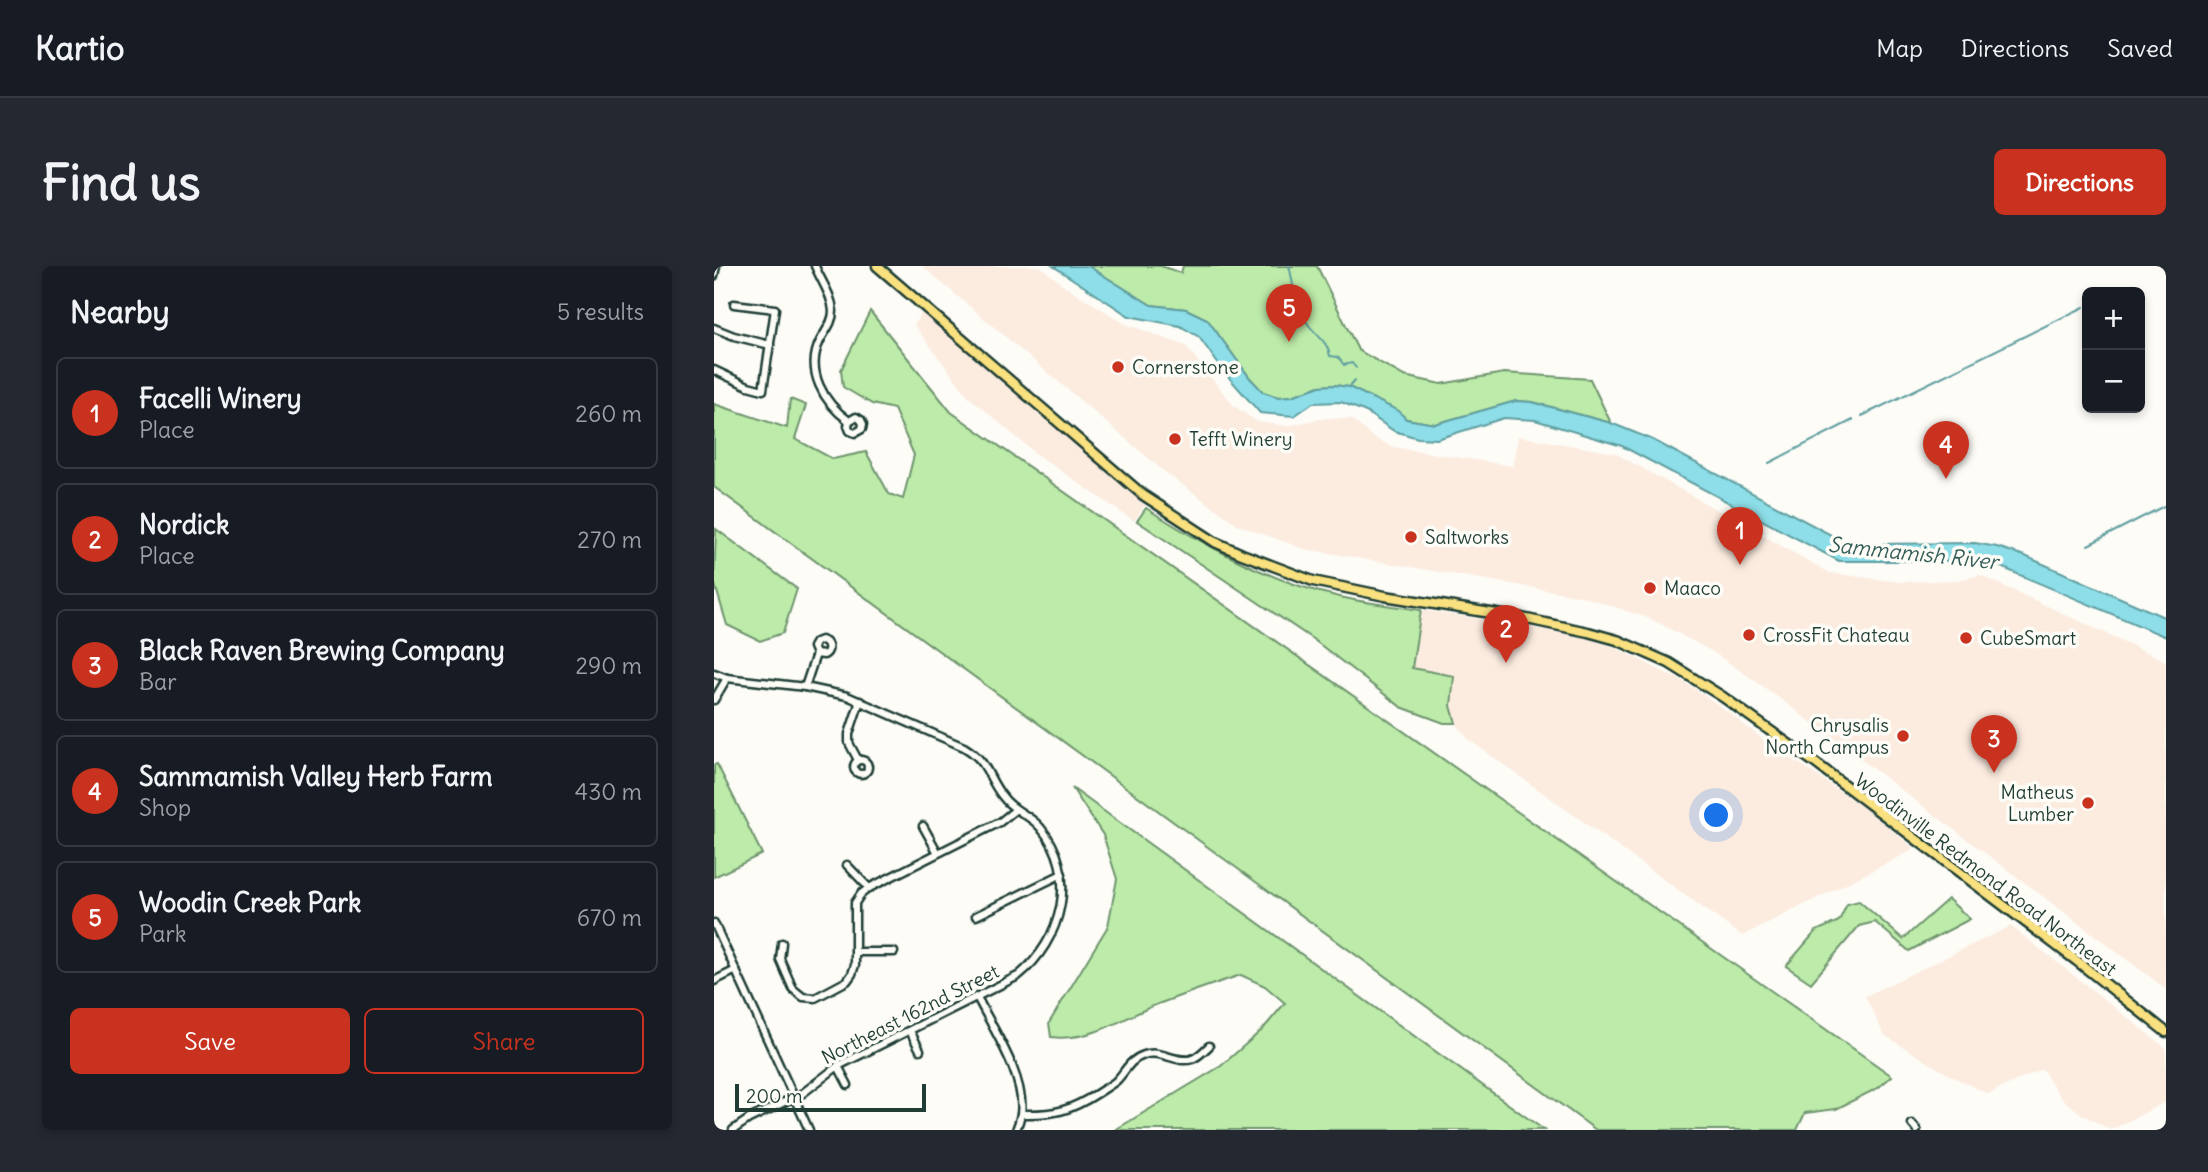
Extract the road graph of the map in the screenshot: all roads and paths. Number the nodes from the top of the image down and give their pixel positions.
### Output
1 (716, 266) edge
2 (877, 266) edge
3 (815, 267) edge
4 (714, 276) edge
5 (734, 304) dead end
6 (714, 328) edge
7 (770, 345) junction
8 (714, 370) edge
9 (849, 421) dead end
10 (816, 654) dead end
11 (714, 673) edge
12 (727, 678) junction
13 (805, 687) junction
14 (714, 700) edge
15 (860, 701) junction
16 (858, 760) dead end
17 (1015, 810) junction
18 (923, 825) dead end
19 (938, 853) junction
20 (847, 865) dead end
21 (1062, 874) junction
22 (869, 888) junction
23 (976, 916) dead end
24 (714, 923) edge
25 (782, 943) dead end
26 (856, 952) junction
27 (894, 952) dead end
28 (736, 970) junction
29 (714, 981) edge
30 (977, 997) junction
31 (910, 1031) junction
32 (2166, 1032) edge
33 (1209, 1046) dead end
34 (920, 1050) dead end
35 (838, 1066) junction
36 (848, 1085) dead end
37 (794, 1097) junction
38 (1021, 1114) junction
39 (745, 1121) junction
40 (733, 1130) edge
41 (748, 1130) edge
42 (808, 1130) edge
43 (1016, 1130) edge

1 - 4 street
2 - 32 main road, Woodinville Redmond Road Northeast
3 - 9 street
5 - 7 street
6 - 7 street
7 - 8 street
10 - 13 street
11 - 12 street
12 - 13 street
12 - 14 street
13 - 15 street
15 - 16 street
15 - 17 street
17 - 19 street
17 - 21 street
18 - 19 street
19 - 22 street
20 - 22 street
21 - 23 street
21 - 30 street, Northeast 162nd Street
22 - 26 street
24 - 28 street
25 - 26 street
26 - 27 street
28 - 29 street
28 - 37 street
30 - 31 street, Northeast 162nd Street
30 - 38 street
31 - 34 street
31 - 35 street, Northeast 162nd Street
33 - 38 street
35 - 36 street
35 - 37 street, Northeast 162nd Street
37 - 39 street, Northeast 162nd Street
37 - 42 street
38 - 43 street
39 - 40 street, Northeast 162nd Street
39 - 41 street

